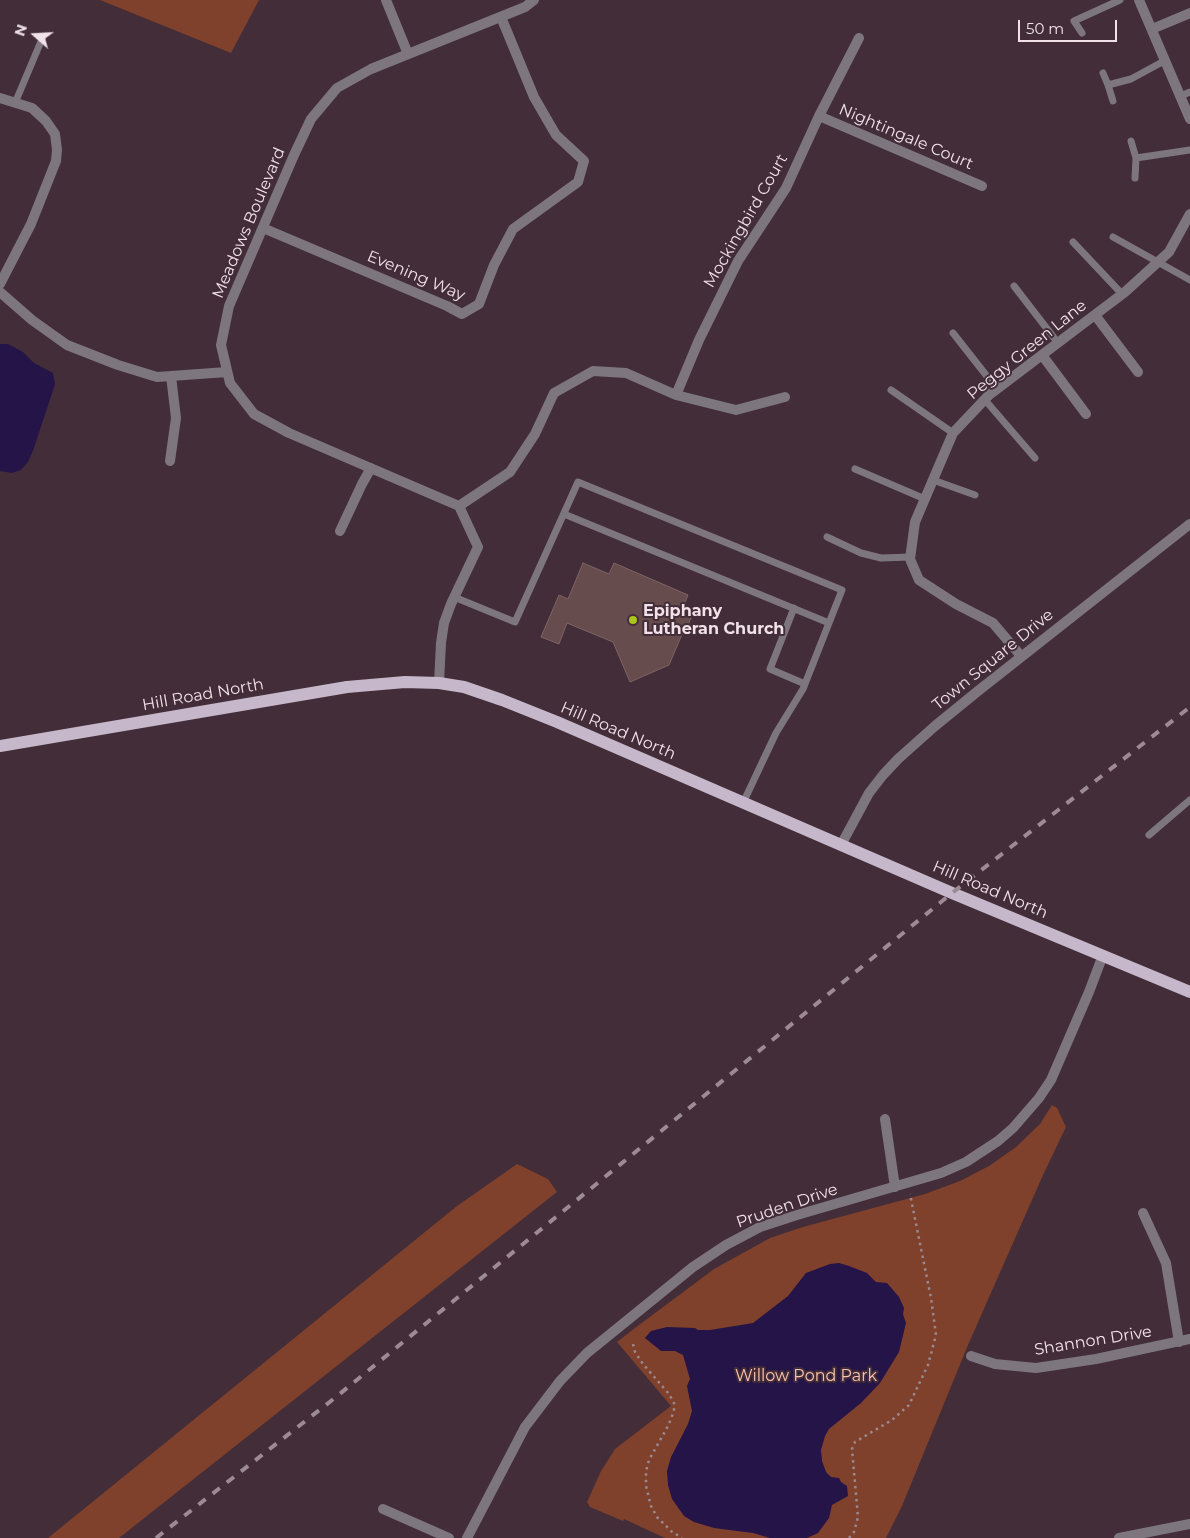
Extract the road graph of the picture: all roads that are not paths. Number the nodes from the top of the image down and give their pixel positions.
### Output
1 (386, 0) edge
2 (534, 0) edge
3 (1120, 0) edge
4 (1139, 0) edge
5 (1190, 13) edge
6 (502, 16) junction
7 (1152, 29) junction
8 (1082, 33) dead end
9 (859, 38) dead end
10 (42, 39) dead end
11 (408, 54) junction
12 (1166, 60) junction
13 (1103, 73) dead end
14 (1108, 84) junction
15 (1185, 94) edge
16 (0, 98) edge
17 (1113, 101) dead end
18 (15, 103) junction
19 (819, 116) junction
20 (1190, 119) edge
21 (1131, 141) dead end
22 (1190, 150) edge
23 (1136, 158) junction
24 (1135, 178) dead end
25 (982, 186) dead end
26 (1190, 214) edge
27 (263, 228) junction
28 (1113, 237) dead end
29 (1073, 242) dead end
30 (1158, 262) junction
31 (1190, 280) edge
32 (0, 284) edge
33 (1014, 286) dead end
34 (0, 292) edge
35 (1122, 294) junction
36 (1095, 314) junction
37 (953, 332) dead end
38 (1058, 343) junction
39 (1042, 355) junction
40 (227, 372) junction
41 (1138, 372) dead end
42 (171, 376) junction
43 (997, 389) junction
44 (890, 390) dead end
45 (676, 395) junction
46 (785, 397) dead end
47 (985, 400) junction
48 (1086, 414) dead end
49 (953, 434) junction
50 (1035, 458) dead end
51 (170, 460) dead end
52 (371, 468) junction
53 (855, 469) dead end
54 (933, 480) junction
55 (975, 495) dead end
56 (925, 499) junction
57 (459, 506) junction
58 (564, 514) junction
59 (1190, 524) edge
60 (340, 531) dead end
61 (827, 537) dead end
62 (910, 557) junction
63 (454, 597) junction
64 (794, 608) junction
65 (829, 623) junction
66 (1021, 656) junction
67 (439, 684) junction
68 (805, 684) junction
69 (0, 746) edge
70 (1190, 800) edge
71 (743, 803) junction
72 (1149, 835) dead end
73 (840, 845) junction
74 (1103, 955) junction
75 (1190, 992) edge
76 (885, 1119) dead end
77 (895, 1187) junction
78 (1143, 1212) dead end
79 (1190, 1339) edge
80 (1179, 1342) junction
81 (971, 1356) dead end
82 (384, 1509) dead end
83 (1190, 1524) edge
84 (1143, 1536) edge
85 (449, 1538) edge
86 (466, 1538) edge
87 (1119, 1538) edge

1 - 11 street
2 - 6 street, Meadows Boulevard
3 - 8 lane
4 - 7 street
5 - 7 street
6 - 11 street, Meadows Boulevard
6 - 27 street, Evening Way
7 - 12 street
9 - 19 street, Mockingbird Court
10 - 18 lane
11 - 27 street, Meadows Boulevard
12 - 14 lane
12 - 15 street
13 - 14 lane
14 - 17 lane
15 - 20 street
16 - 18 street
18 - 32 street
19 - 25 street, Nightingale Court
19 - 45 street, Mockingbird Court
21 - 23 lane
22 - 23 lane
23 - 24 lane
26 - 30 street, Peggy Green Lane
27 - 40 street, Meadows Boulevard
28 - 30 lane
29 - 35 lane
30 - 31 lane
30 - 35 street, Peggy Green Lane
33 - 38 lane
34 - 42 street
35 - 36 street, Peggy Green Lane
36 - 38 street, Peggy Green Lane
36 - 41 street
37 - 43 lane
38 - 39 street, Peggy Green Lane
39 - 43 street, Peggy Green Lane
39 - 48 street
40 - 42 street
40 - 52 street, Meadows Boulevard
42 - 51 street
43 - 47 street, Peggy Green Lane
44 - 49 lane
45 - 46 street
45 - 57 street
47 - 49 street, Peggy Green Lane
47 - 50 lane
49 - 54 street, Peggy Green Lane
52 - 57 street, Meadows Boulevard
52 - 60 street
53 - 56 lane
54 - 55 lane
54 - 56 street, Peggy Green Lane
56 - 62 street, Peggy Green Lane
57 - 63 street
58 - 63 lane
58 - 64 lane
58 - 65 lane
59 - 66 street, Town Square Drive
61 - 62 lane
62 - 66 street, Peggy Green Lane
63 - 67 street
64 - 65 lane
64 - 68 lane
65 - 68 lane
66 - 73 street, Town Square Drive
67 - 69 main road, Hill Road North
67 - 71 main road, Hill Road North
68 - 71 lane
70 - 72 lane
71 - 73 main road, Hill Road North
73 - 74 main road, Hill Road North
74 - 75 main road, Hill Road North
74 - 77 street, Pruden Drive
76 - 77 street
77 - 86 street, Pruden Drive
78 - 80 street
79 - 80 street, Shannon Drive
80 - 81 street, Shannon Drive
82 - 85 street
83 - 84 street
84 - 87 street

